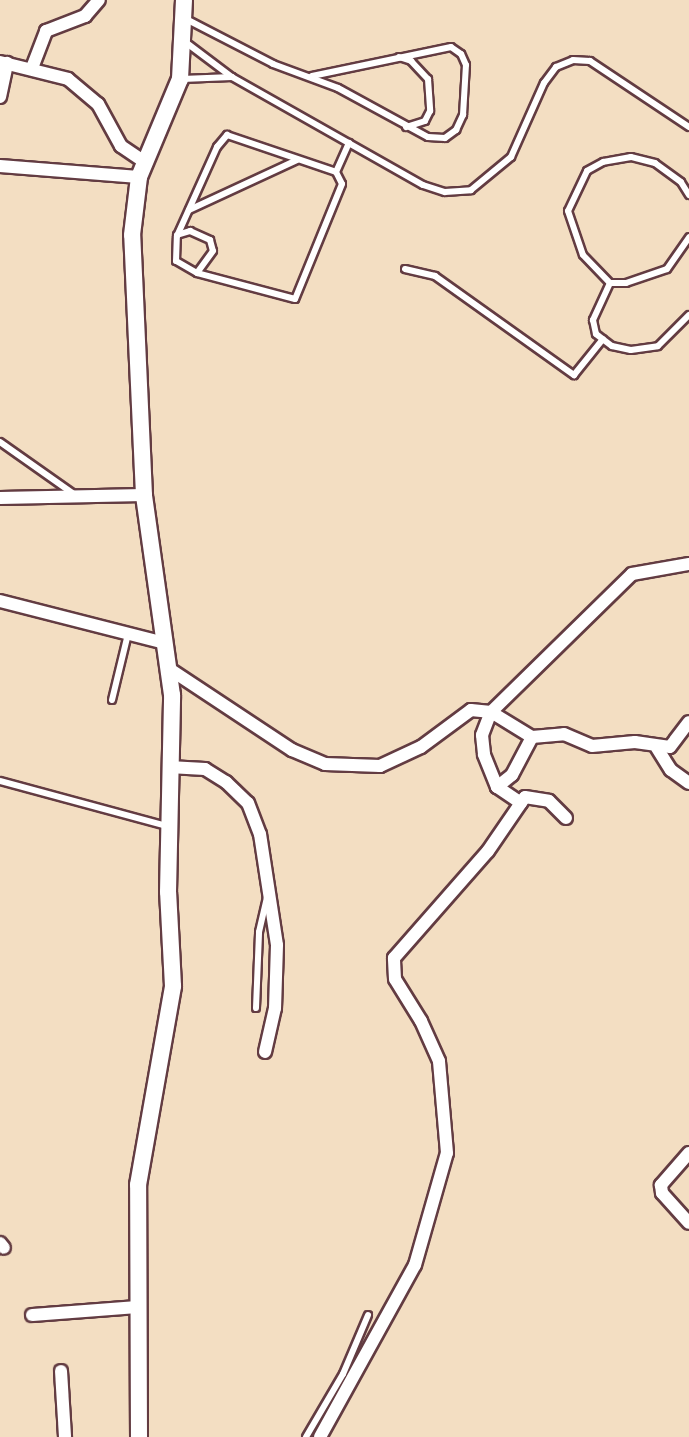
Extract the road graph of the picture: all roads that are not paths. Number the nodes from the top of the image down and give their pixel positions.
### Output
1 (99, 0) edge
2 (184, 0) edge
3 (184, 19) junction
4 (184, 41) junction
5 (398, 57) junction
6 (4, 62) edge
7 (32, 68) junction
8 (312, 76) junction
9 (232, 77) junction
10 (180, 79) junction
11 (0, 97) edge
12 (689, 127) edge
13 (404, 128) junction
14 (349, 143) junction
15 (297, 160) junction
16 (0, 166) edge
17 (142, 170) junction
18 (336, 172) junction
19 (689, 195) edge
20 (188, 210) junction
21 (177, 236) junction
22 (689, 237) edge
23 (405, 269) dead end
24 (197, 273) junction
25 (610, 283) junction
26 (689, 315) edge
27 (603, 339) junction
28 (0, 442) edge
29 (144, 495) junction
30 (76, 496) junction
31 (0, 498) edge
32 (689, 564) edge
33 (0, 601) edge
34 (129, 634) junction
35 (165, 643) junction
36 (168, 668) junction
37 (112, 701) dead end
38 (491, 712) junction
39 (689, 722) edge
40 (532, 737) junction
41 (657, 748) junction
42 (169, 767) junction
43 (0, 781) edge
44 (689, 783) edge
45 (497, 787) junction
46 (521, 803) junction
47 (566, 818) dead end
48 (169, 827) junction
49 (270, 889) junction
50 (256, 1008) dead end
51 (265, 1052) dead end
52 (689, 1153) edge
53 (689, 1223) edge
54 (138, 1307) junction
55 (32, 1315) dead end
56 (368, 1315) dead end
57 (61, 1371) dead end
58 (65, 1437) edge
59 (138, 1437) edge
60 (306, 1437) edge
61 (320, 1437) edge

1 - 7 street
2 - 3 street
3 - 4 street
3 - 8 lane
4 - 9 lane
4 - 10 street
5 - 8 lane
5 - 13 lane
5 - 13 lane
6 - 7 street
6 - 11 street
7 - 17 street
8 - 13 lane
9 - 10 lane
9 - 14 lane
10 - 17 street
12 - 14 lane
14 - 18 lane
15 - 18 lane
15 - 20 lane
15 - 20 lane
16 - 17 street
17 - 29 street
18 - 24 lane
19 - 25 lane
20 - 21 lane
21 - 24 lane
21 - 24 lane
22 - 25 lane
23 - 27 lane
25 - 27 lane
26 - 27 lane
28 - 30 lane
29 - 30 street
29 - 35 street
30 - 31 street
32 - 38 street
33 - 34 street
34 - 35 street
34 - 37 lane
35 - 36 street
36 - 38 street
36 - 42 street
38 - 40 street
38 - 45 street
39 - 41 street
40 - 41 street
40 - 45 street
41 - 44 street
42 - 48 street
42 - 49 street
43 - 48 lane
45 - 46 street
46 - 47 street
46 - 61 street
48 - 54 street
49 - 50 lane
49 - 51 street
52 - 53 street
54 - 55 street
54 - 59 street
56 - 60 lane
57 - 58 street

